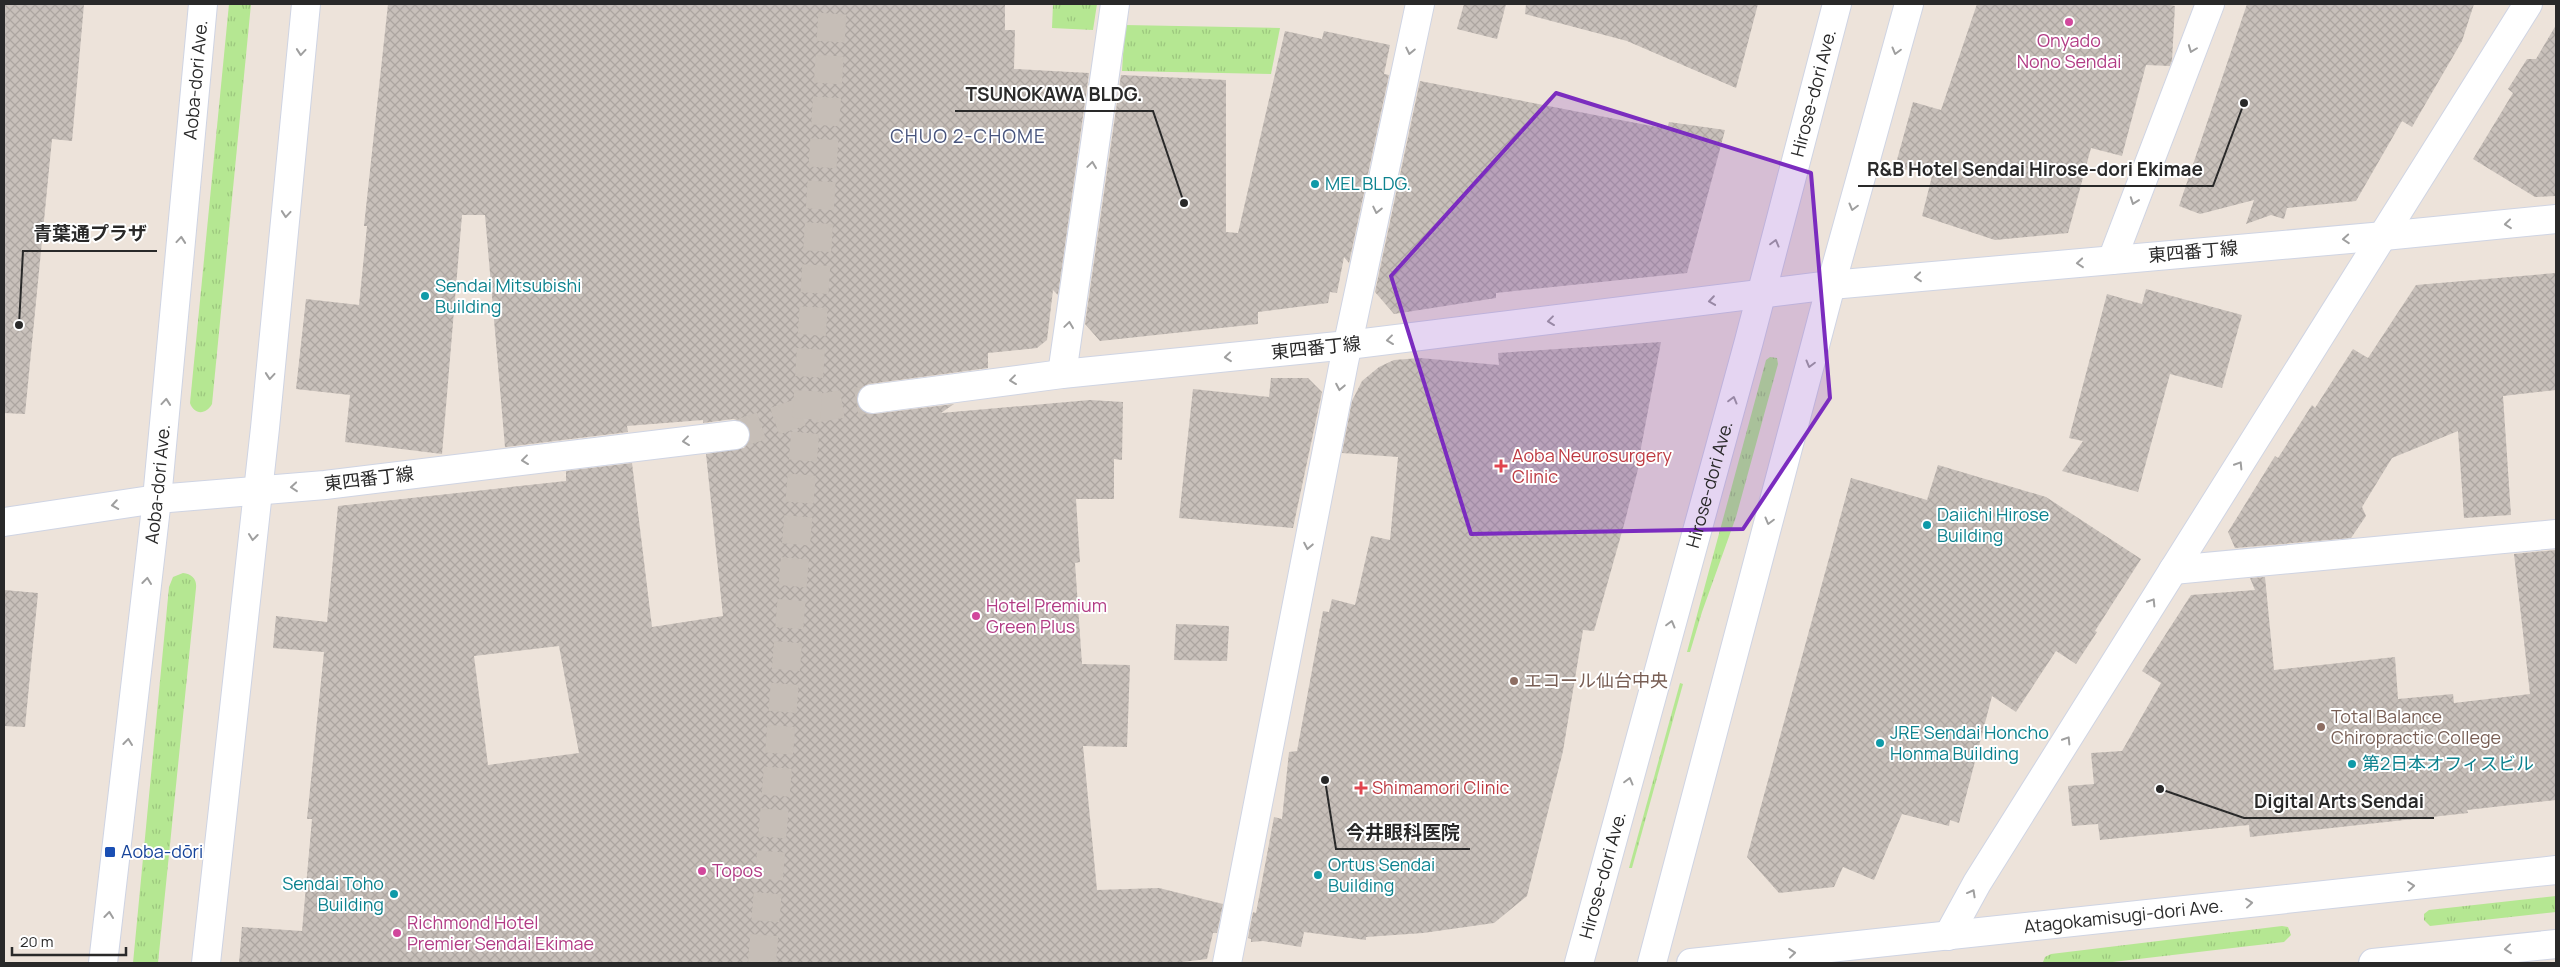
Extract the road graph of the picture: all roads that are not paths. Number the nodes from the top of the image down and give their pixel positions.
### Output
1 (204, 4) edge
2 (306, 4) edge
3 (1115, 4) edge
4 (1420, 4) edge
5 (1837, 4) edge
6 (1909, 4) edge
7 (2210, 4) edge
8 (2528, 4) edge
9 (2556, 219) edge
10 (2384, 236) junction
11 (2112, 260) junction
12 (1830, 285) junction
13 (1760, 294) junction
14 (1348, 346) junction
15 (1062, 374) junction
16 (872, 399) tunnel mouth
17 (735, 435) tunnel mouth
18 (258, 490) junction
19 (157, 499) junction
20 (4, 522) edge
21 (2556, 534) edge
22 (2173, 570) junction
23 (2556, 870) edge
24 (1948, 936) junction
25 (2556, 944) edge
26 (103, 963) edge
27 (206, 963) edge
28 (1227, 963) edge
29 (1579, 963) edge
30 (1652, 963) edge
31 (1692, 963) edge
32 (2373, 963) edge

19 -> 1 street, Aoba-dori Ave.
2 -> 18 street
15 -> 3 street
4 -> 14 street
13 -> 5 street, Hirose-dori Ave.
6 -> 12 street
7 -> 11 street
8 - 10 street
9 -> 10 street, 東四番丁線
10 -> 11 street, 東四番丁線
22 -> 10 street
11 -> 12 street, 東四番丁線
12 - 13 street, 東四番丁線
12 -> 30 street
13 -> 14 street, 東四番丁線
29 -> 13 street, Hirose-dori Ave.
14 -> 15 street, 東四番丁線
14 -> 28 street
15 -> 16 street, 東四番丁線
17 -> 18 street, 東四番丁線
18 - 19 street, 東四番丁線
18 -> 27 street
19 -> 20 street, 東四番丁線
26 -> 19 street, Aoba-dori Ave.
21 - 22 street
24 -> 22 street
24 -> 23 street, Atagokamisugi-dori Ave.
31 -> 24 street, Atagokamisugi-dori Ave.
25 -> 32 street

